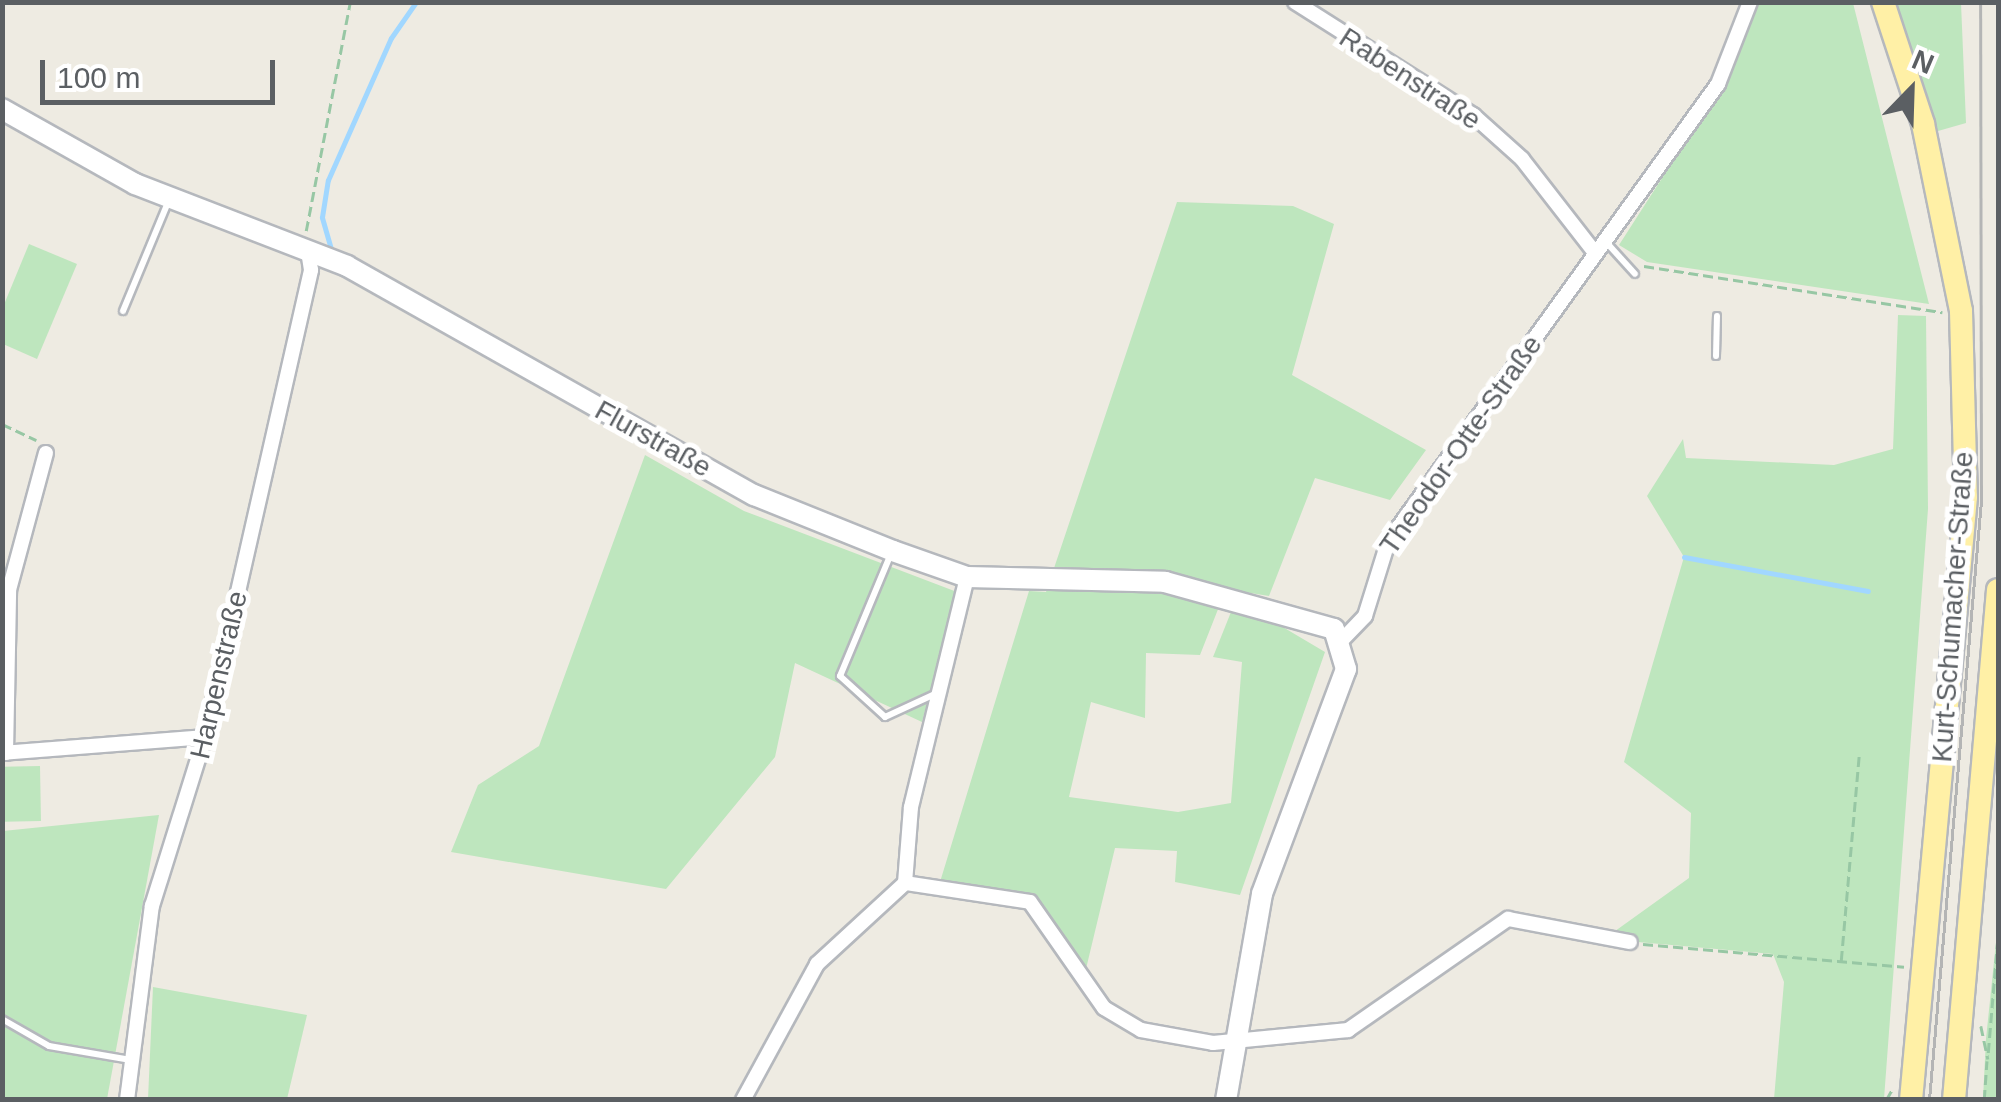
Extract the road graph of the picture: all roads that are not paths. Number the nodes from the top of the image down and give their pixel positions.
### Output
1 (1295, 2) edge
2 (1750, 2) edge
3 (1883, 2) edge
4 (2, 109) edge
5 (170, 199) junction
6 (1600, 248) junction
7 (308, 250) junction
8 (1635, 274) dead end
9 (124, 311) dead end
10 (1716, 316) dead end
11 (1716, 356) dead end
12 (46, 453) road end
13 (893, 551) junction
14 (967, 577) junction
15 (1998, 590) edge
16 (1343, 638) junction
17 (938, 692) junction
18 (205, 737) junction
19 (4, 753) edge
20 (905, 884) junction
21 (1630, 942) road end
22 (2, 1019) edge
23 (1235, 1041) junction
24 (132, 1060) junction
25 (128, 1100) edge
26 (743, 1100) edge
27 (1226, 1100) edge
28 (1911, 1100) edge
29 (1954, 1100) edge

1 - 6 street, Rabenstraße
2 - 6 street, Theodor-Otte-Straße
3 - 28 main road, Kurt-Schumacher-Straße
4 - 5 street, Flurstraße
5 - 7 street, Flurstraße
5 - 9 lane
6 - 8 lane
6 - 16 street, Theodor-Otte-Straße
7 - 13 street, Flurstraße
7 - 18 street, Harpenstraße
10 - 11 lane
12 - 19 street
13 - 14 street, Flurstraße
13 - 17 lane
14 - 16 street, Flurstraße
14 - 17 street
15 - 29 main road, Kurt-Schumacher-Straße
16 - 23 street
17 - 20 street
18 - 19 street
18 - 24 street, Harpenstraße
20 - 23 street
20 - 26 street
21 - 23 street
22 - 24 lane
23 - 27 street
24 - 25 street, Harpenstraße

